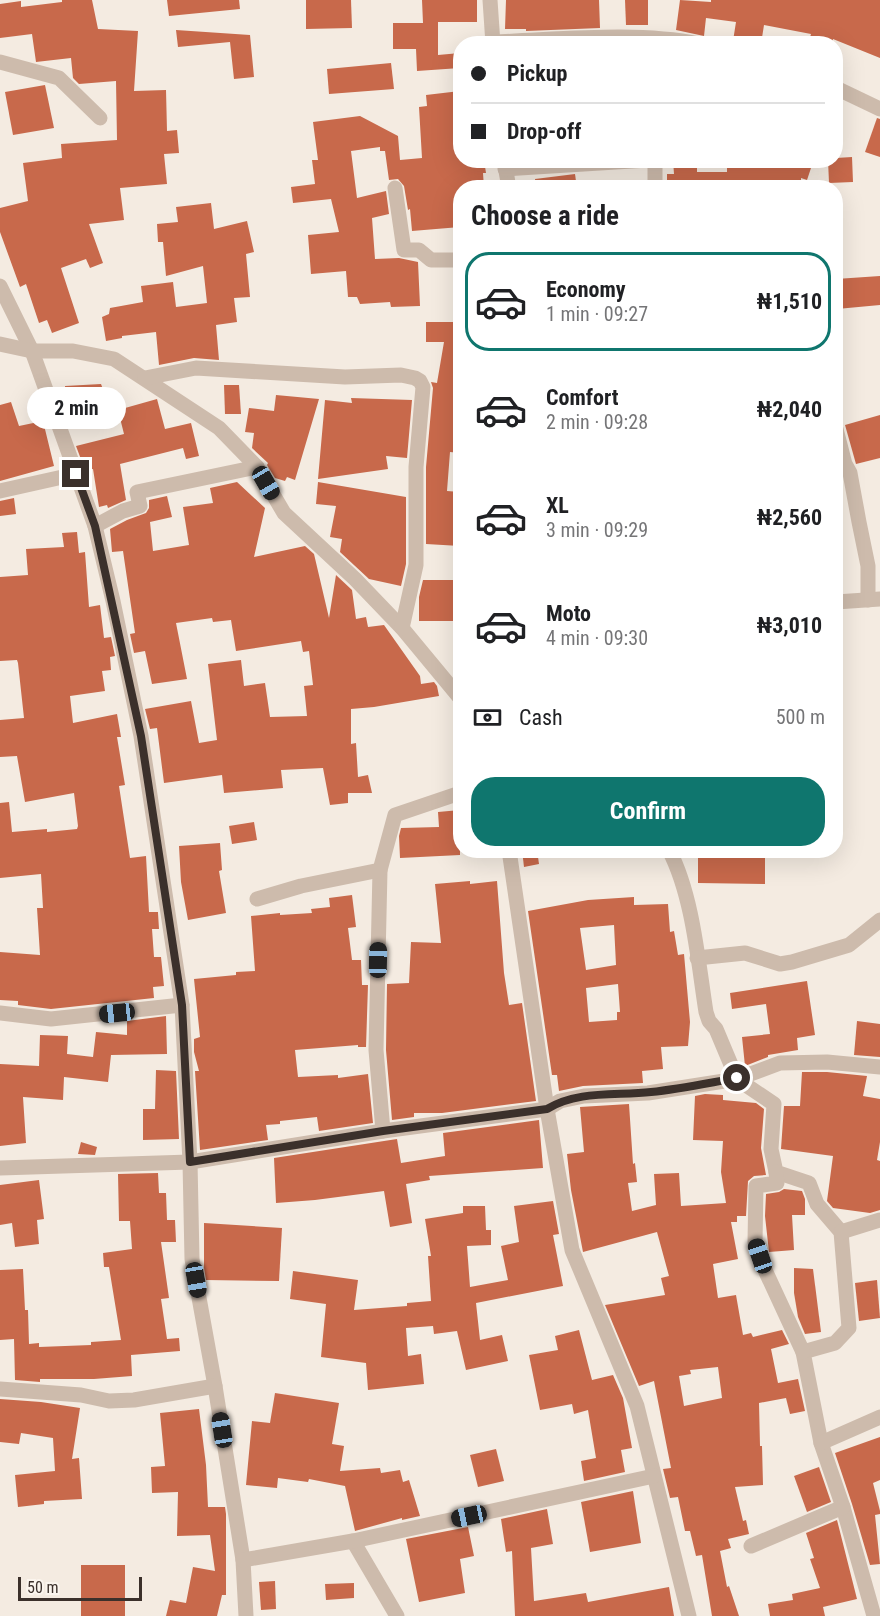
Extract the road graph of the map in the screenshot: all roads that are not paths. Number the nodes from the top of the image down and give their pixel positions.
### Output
1 (490, 0) edge
2 (493, 36) edge
3 (0, 62) edge
4 (843, 91) edge
5 (880, 109) edge
6 (100, 118) dead end
7 (395, 188) dead end
8 (453, 260) edge
9 (0, 286) edge
10 (0, 344) edge
11 (32, 351) junction
12 (145, 378) junction
13 (843, 457) edge
14 (257, 467) junction
15 (76, 474) junction
16 (0, 491) edge
17 (95, 526) junction
18 (874, 599) edge
19 (843, 601) edge
20 (402, 628) junction
21 (453, 690) edge
22 (453, 795) edge
23 (510, 858) edge
24 (673, 858) edge
25 (380, 870) junction
26 (257, 899) dead end
27 (880, 920) edge
28 (697, 958) junction
29 (182, 1005) junction
30 (0, 1013) edge
31 (880, 1067) edge
32 (737, 1078) junction
33 (547, 1109) junction
34 (383, 1131) junction
35 (190, 1162) junction
36 (0, 1168) edge
37 (776, 1172) junction
38 (880, 1220) edge
39 (840, 1232) junction
40 (803, 1352) junction
41 (215, 1386) junction
42 (0, 1389) edge
43 (880, 1417) edge
44 (821, 1443) junction
45 (654, 1476) junction
46 (843, 1507) junction
47 (353, 1541) junction
48 (752, 1546) dead end
49 (243, 1560) junction
50 (246, 1616) edge
51 (397, 1616) edge
52 (689, 1616) edge
53 (874, 1616) edge

1 - 2 street
3 - 6 street
4 - 5 street
7 - 8 street
9 - 11 street
10 - 11 street
11 - 12 street
11 - 15 street
12 - 14 street
12 - 20 street
13 - 18 street
14 - 17 street
14 - 20 street
15 - 16 street
15 - 17 street
17 - 29 street
18 - 19 street
20 - 21 street
22 - 25 street
23 - 33 street
24 - 28 street
25 - 26 street
25 - 34 street
27 - 28 street
28 - 32 street
29 - 30 street
29 - 35 street
31 - 32 street
32 - 33 street
32 - 37 street
33 - 34 street
33 - 45 street
34 - 35 street
35 - 36 street
35 - 41 street
37 - 39 street
37 - 40 street
38 - 39 street
39 - 40 street
40 - 44 street
41 - 42 street
41 - 49 street
43 - 44 street
44 - 46 street
45 - 47 street
45 - 52 street
46 - 48 street
46 - 53 street
47 - 49 street
47 - 51 street
49 - 50 street

